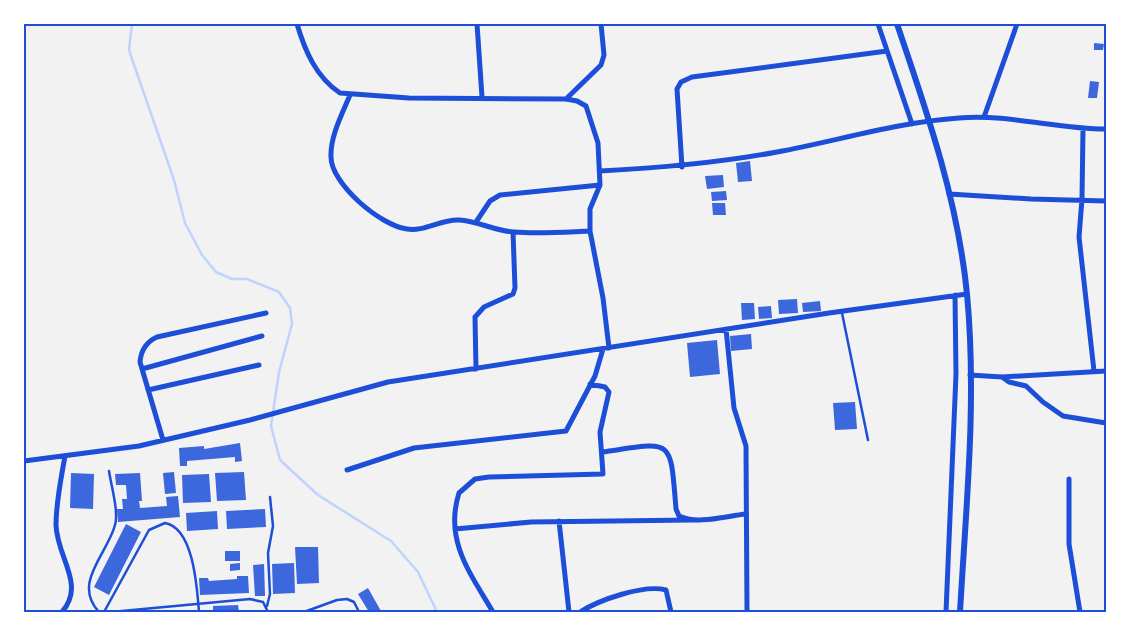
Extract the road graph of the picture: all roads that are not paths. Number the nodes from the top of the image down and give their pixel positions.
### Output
1 (297, 24) edge
2 (477, 24) edge
3 (601, 24) edge
4 (878, 24) edge
5 (897, 24) edge
6 (1018, 24) edge
7 (887, 51) junction
8 (350, 95) junction
9 (482, 97) junction
10 (566, 99) junction
11 (984, 117) junction
12 (930, 122) junction
13 (912, 124) junction
14 (1083, 129) junction
15 (1106, 129) edge
16 (682, 167) junction
17 (600, 171) junction
18 (600, 185) junction
19 (949, 194) junction
20 (1082, 199) junction
21 (1106, 201) edge
22 (476, 222) junction
23 (590, 231) junction
24 (514, 232) junction
25 (967, 294) junction
26 (954, 295) junction
27 (841, 311) junction
28 (266, 313) dead end
29 (726, 329) junction
30 (262, 336) dead end
31 (606, 348) junction
32 (259, 365) dead end
33 (142, 369) junction
34 (476, 369) junction
35 (1106, 370) edge
36 (1094, 371) junction
37 (970, 375) junction
38 (1002, 377) junction
39 (590, 384) junction
40 (148, 390) junction
41 (1106, 423) edge
42 (163, 440) junction
43 (868, 440) dead end
44 (602, 452) junction
45 (65, 456) junction
46 (24, 461) edge
47 (347, 470) dead end
48 (109, 471) dead end
49 (1068, 479) dead end
50 (270, 497) dead end
51 (746, 514) junction
52 (693, 520) junction
53 (559, 521) junction
54 (455, 529) junction
55 (198, 605) junction
56 (266, 607) junction
57 (62, 612) edge
58 (100, 612) edge
59 (104, 612) edge
60 (111, 612) edge
61 (200, 612) edge
62 (268, 612) edge
63 (304, 612) edge
64 (359, 612) edge
65 (493, 612) edge
66 (569, 612) edge
67 (580, 612) edge
68 (671, 612) edge
69 (747, 612) edge
70 (946, 612) edge
71 (960, 612) edge
72 (1080, 612) edge

1 - 8 street
2 - 9 street
3 - 10 street
4 - 7 street
5 - 12 street
6 - 11 street
7 - 13 street
7 - 16 street
8 - 9 street
8 - 22 street
9 - 10 street
10 - 17 street
11 - 12 street
11 - 14 street
12 - 13 street
12 - 19 street
13 - 16 street
14 - 15 street
14 - 20 street
16 - 17 street
17 - 18 street
18 - 22 street
18 - 23 street
19 - 20 street
19 - 25 street
20 - 21 street
20 - 36 street
22 - 24 street
23 - 24 street
23 - 31 street
24 - 34 street
25 - 26 street
25 - 37 street
26 - 27 street
26 - 70 street
27 - 29 street
27 - 43 lane
28 - 33 street
29 - 31 street
29 - 51 street
30 - 33 street
31 - 34 street
31 - 39 street
32 - 40 street
33 - 40 street
34 - 42 street
35 - 36 street
36 - 38 street
37 - 38 street
37 - 71 street
38 - 41 street
39 - 44 street
39 - 47 street
40 - 42 street
42 - 45 street
44 - 52 street
44 - 54 street
45 - 46 street
45 - 57 street
48 - 58 lane
49 - 72 street
50 - 56 lane
51 - 52 street
51 - 69 street
52 - 53 street
53 - 54 street
53 - 66 street
54 - 65 street
55 - 56 lane
55 - 59 lane
55 - 60 lane
55 - 61 lane
56 - 62 lane
63 - 64 lane
67 - 68 street

